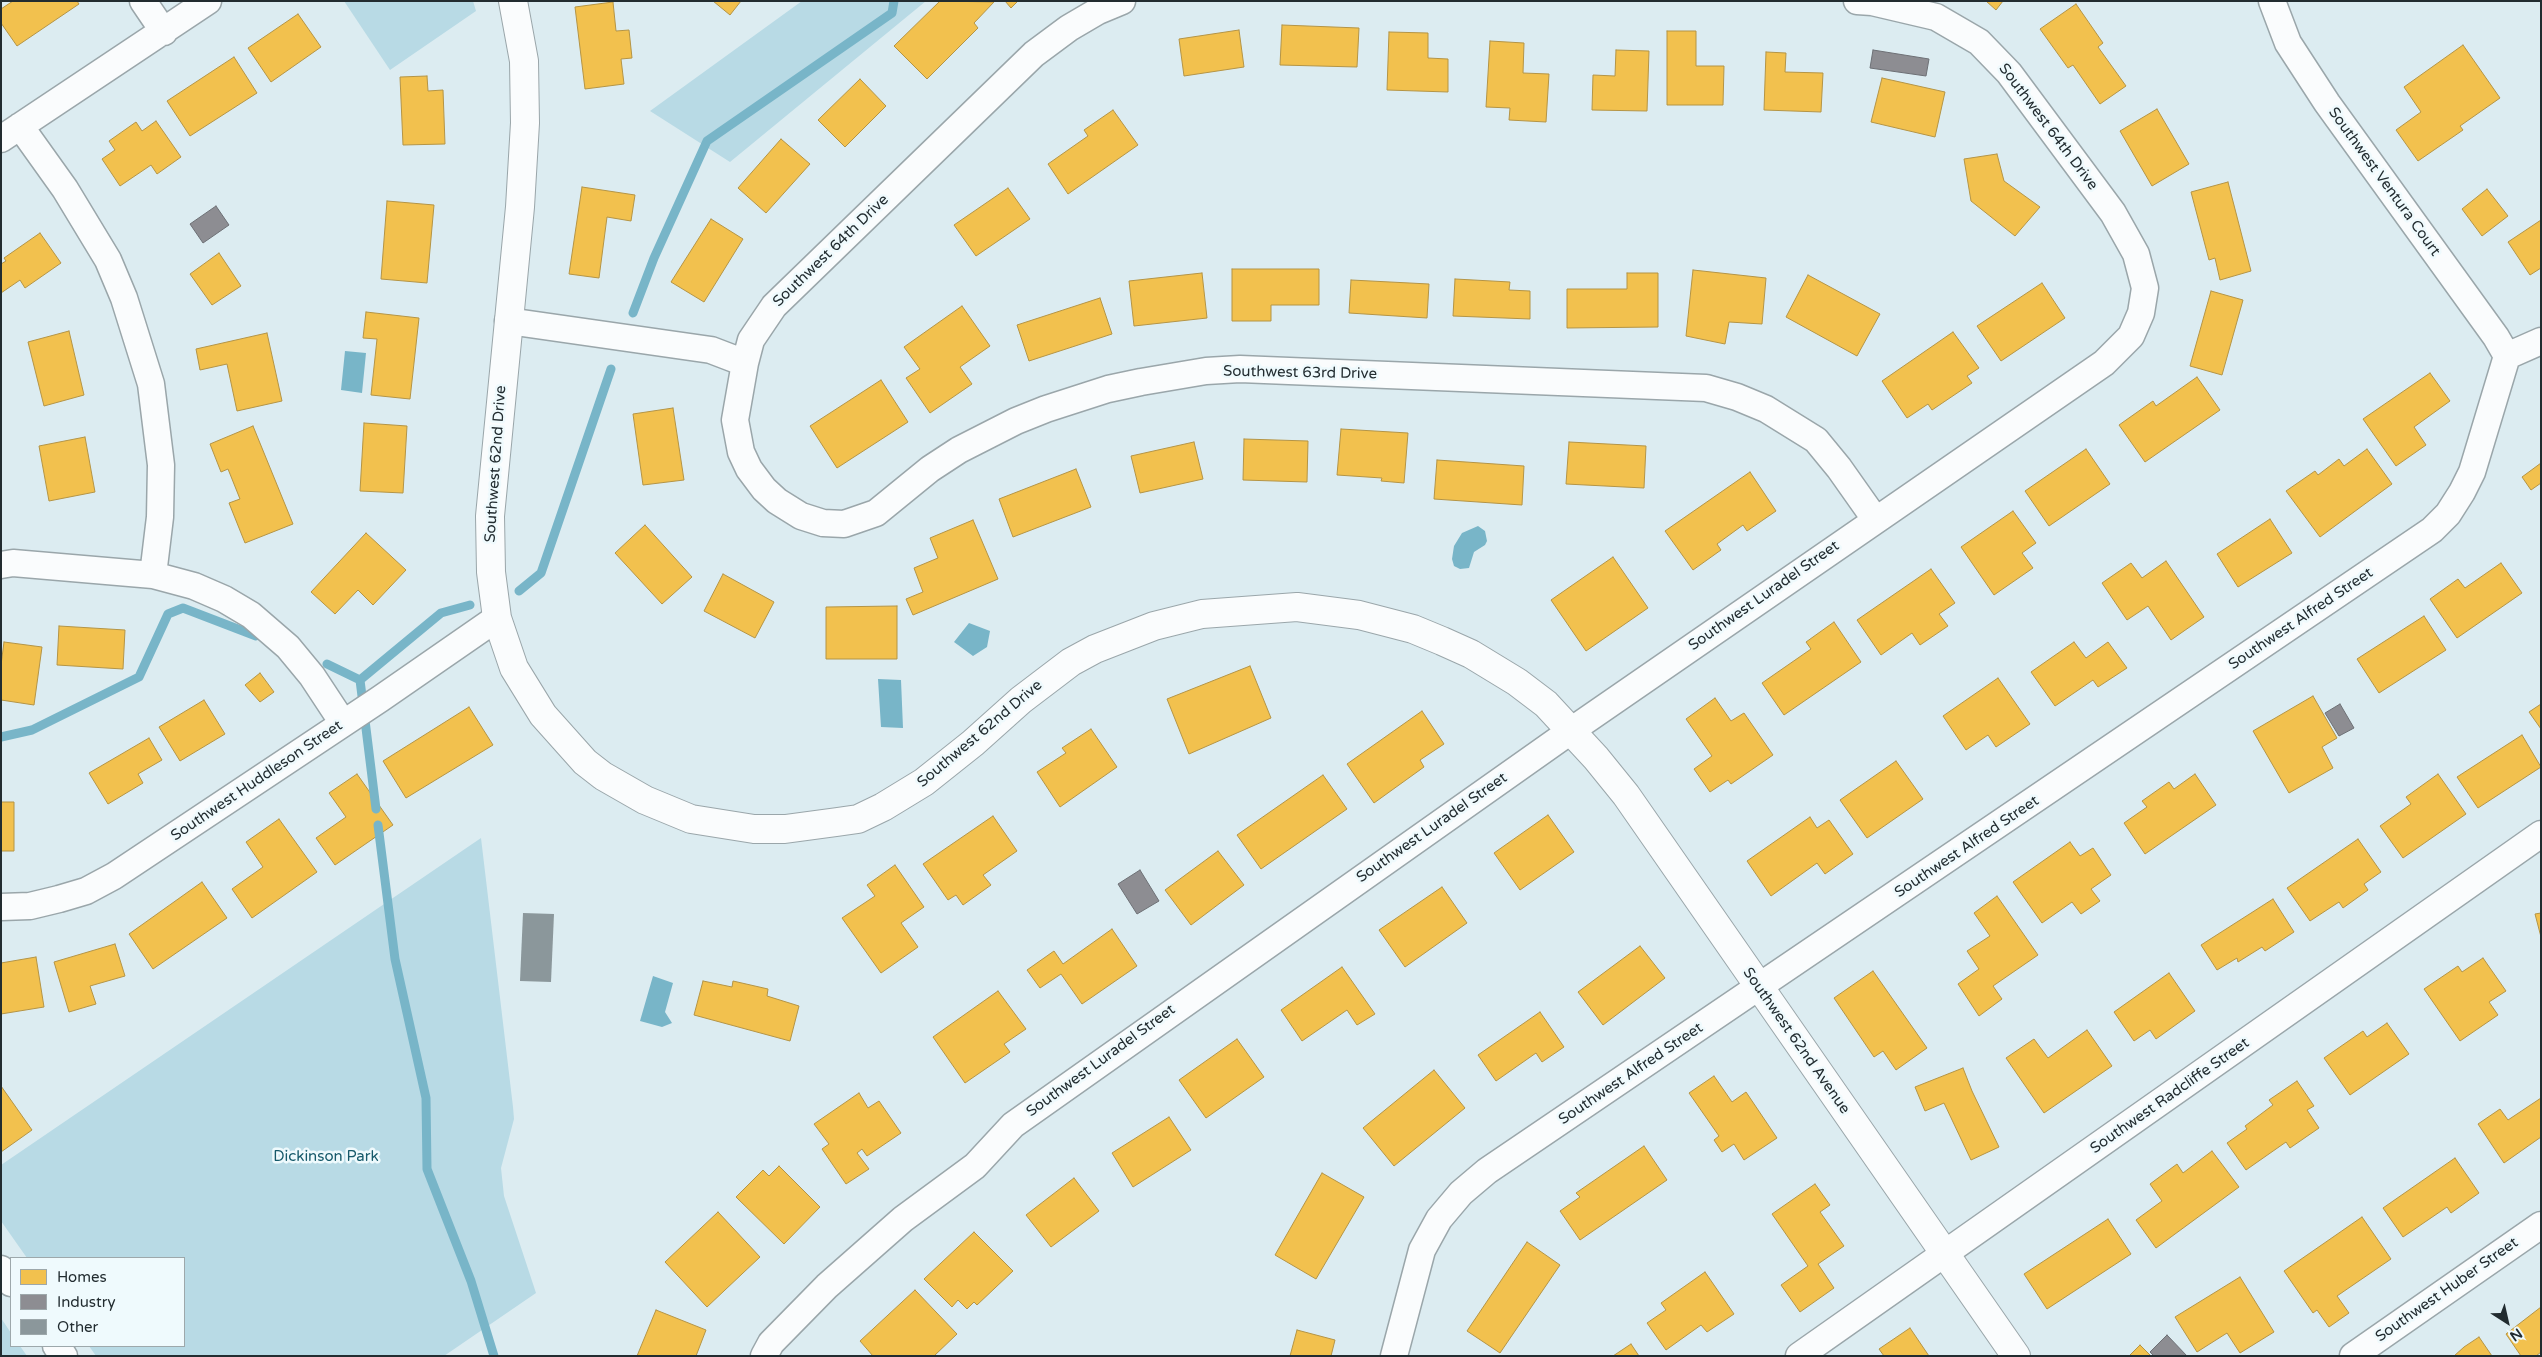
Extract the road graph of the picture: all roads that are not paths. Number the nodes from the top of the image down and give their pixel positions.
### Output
1 (143, 1) edge
2 (208, 1) edge
3 (513, 1) edge
4 (1122, 1) edge
5 (1857, 1) edge
6 (2272, 1) edge
7 (164, 32) junction
8 (11, 133) edge
9 (508, 321) junction
10 (2131, 336) joint
11 (2541, 340) edge
12 (2507, 356) junction
13 (745, 364) junction
14 (1875, 519) junction
15 (1, 566) edge
16 (153, 575) junction
17 (497, 618) junction
18 (343, 723) junction
19 (1572, 730) junction
20 (2541, 834) edge
21 (1, 907) edge
22 (1759, 988) junction
23 (2541, 1225) edge
24 (1946, 1254) junction
25 (1, 1269) edge
26 (10, 1282) edge
27 (764, 1356) edge
28 (1394, 1356) edge
29 (1799, 1356) edge
30 (2016, 1356) edge
31 (2353, 1356) edge

1 - 7 street
2 - 7 street
3 - 9 street, Southwest 62nd Drive
4 - 13 street, Southwest 64th Drive
5 - 10 street, Southwest 64th Drive
6 - 12 street, Southwest Ventura Court
7 - 8 street
8 - 16 street
9 - 13 street
9 - 17 street, Southwest 62nd Drive
10 - 14 street, Southwest Luradel Street
11 - 12 street
12 - 22 street, Southwest Alfred Street
13 - 14 street, Southwest 63rd Drive
14 - 19 street, Southwest Luradel Street
15 - 16 street
16 - 18 street
17 - 18 street, Southwest Huddleson Street
17 - 19 street, Southwest 62nd Drive
18 - 21 street, Southwest Huddleson Street
19 - 22 street, Southwest 62nd Avenue
19 - 27 street, Southwest Luradel Street
20 - 24 street, Southwest Radcliffe Street
22 - 24 street, Southwest 62nd Avenue
22 - 28 street, Southwest Alfred Street
23 - 31 street, Southwest Huber Street
24 - 29 street, Southwest Radcliffe Street
24 - 30 street, Southwest 62nd Avenue
25 - 26 street

